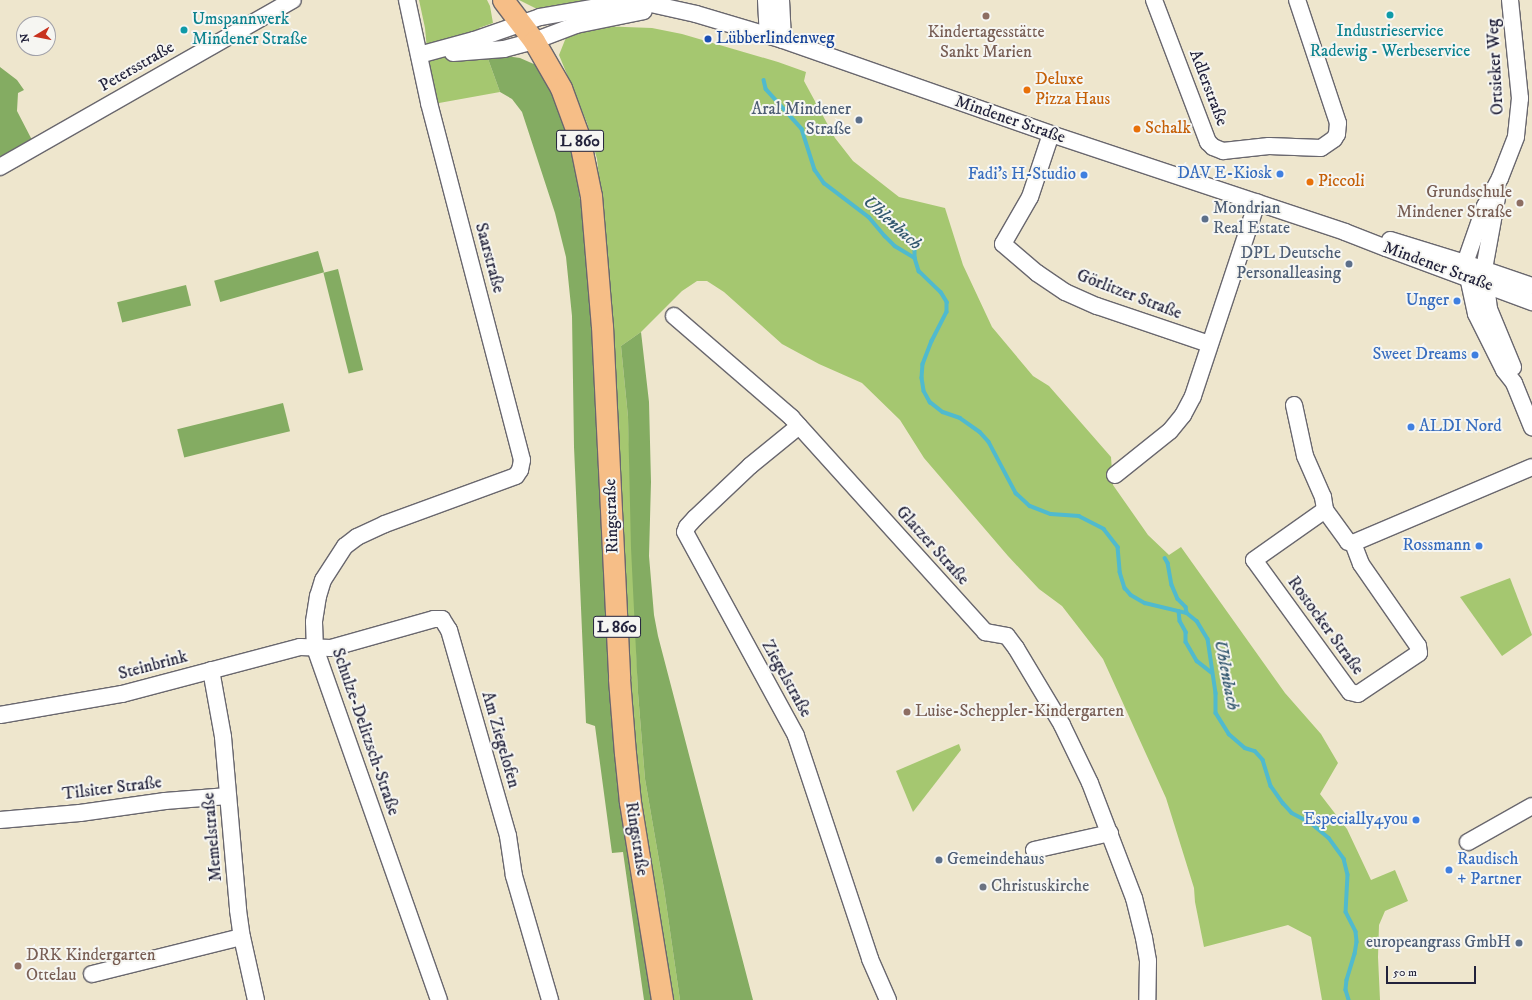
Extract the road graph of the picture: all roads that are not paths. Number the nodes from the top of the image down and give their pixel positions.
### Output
1 (293, 0) edge
2 (407, 0) edge
3 (503, 0) edge
4 (766, 0) edge
5 (781, 0) edge
6 (1154, 0) edge
7 (1297, 0) edge
8 (1510, 0) edge
9 (630, 1) edge
10 (675, 10) junction
11 (522, 24) junction
12 (776, 38) junction
13 (534, 41) junction
14 (419, 55) junction
15 (1051, 134) junction
16 (0, 167) edge
17 (1500, 178) junction
18 (1257, 202) junction
19 (1467, 270) junction
20 (1485, 277) junction
21 (1532, 286) edge
22 (1532, 302) edge
23 (674, 316) dead end
24 (1209, 344) junction
25 (1514, 383) junction
26 (1294, 405) dead end
27 (799, 426) junction
28 (1532, 427) edge
29 (1532, 467) edge
30 (520, 470) joint
31 (1115, 474) dead end
32 (1325, 510) junction
33 (1353, 543) junction
34 (315, 648) junction
35 (211, 670) junction
36 (0, 715) edge
37 (228, 796) junction
38 (1532, 806) edge
39 (0, 820) edge
40 (1110, 833) junction
41 (1468, 842) dead end
42 (1034, 850) dead end
43 (242, 937) junction
44 (92, 974) dead end
45 (256, 1000) edge
46 (439, 1000) edge
47 (550, 1000) edge
48 (662, 1000) edge
49 (888, 1000) edge
50 (1147, 1000) edge

1 - 16 street, Petersstraße
2 - 14 street, Saarstraße
3 - 11 main road, L 860
4 - 12 street
5 - 12 street
6 - 7 street, Adlerstraße
8 - 17 street, Ortsieker Weg
9 - 10 street, Mindener Straße
9 - 11 street, Mindener Straße
10 - 12 street, Mindener Straße
10 - 13 street, Mindener Straße
11 - 13 main road, L 860
11 - 14 street
12 - 15 street, Mindener Straße
13 - 14 street
13 - 48 main road, Ringstraße / L 860
14 - 30 street, Saarstraße
15 - 18 street, Mindener Straße
15 - 24 street, Görlitzer Straße
17 - 19 street, Ortsieker Weg
17 - 20 street, Ortsieker Weg
18 - 19 street, Mindener Straße
18 - 24 street
19 - 20 street, Mindener Straße
19 - 25 street
20 - 21 street, Mindener Straße
20 - 22 street, Mindener Straße
20 - 25 street, Ortsieker Weg
23 - 27 street, Glatzer Straße
24 - 31 street
25 - 28 street
26 - 32 street, Rostocker Straße
27 - 40 street, Glatzer Straße
27 - 49 street, Ziegelstraße
29 - 33 street
30 - 34 street, Schulze-Delitzsch-Straße
32 - 33 street, Rostocker Straße
32 - 33 street, Rostocker Straße
34 - 35 street, Steinbrink
34 - 46 street, Schulze-Delitzsch-Straße
34 - 47 street, Am Ziegelofen
35 - 36 street, Steinbrink
35 - 37 street, Memelstraße
37 - 39 street, Tilsiter Straße
37 - 43 street, Memelstraße
38 - 41 street
40 - 42 street
40 - 50 street, Glatzer Straße
43 - 44 street
43 - 45 street, Memelstraße

